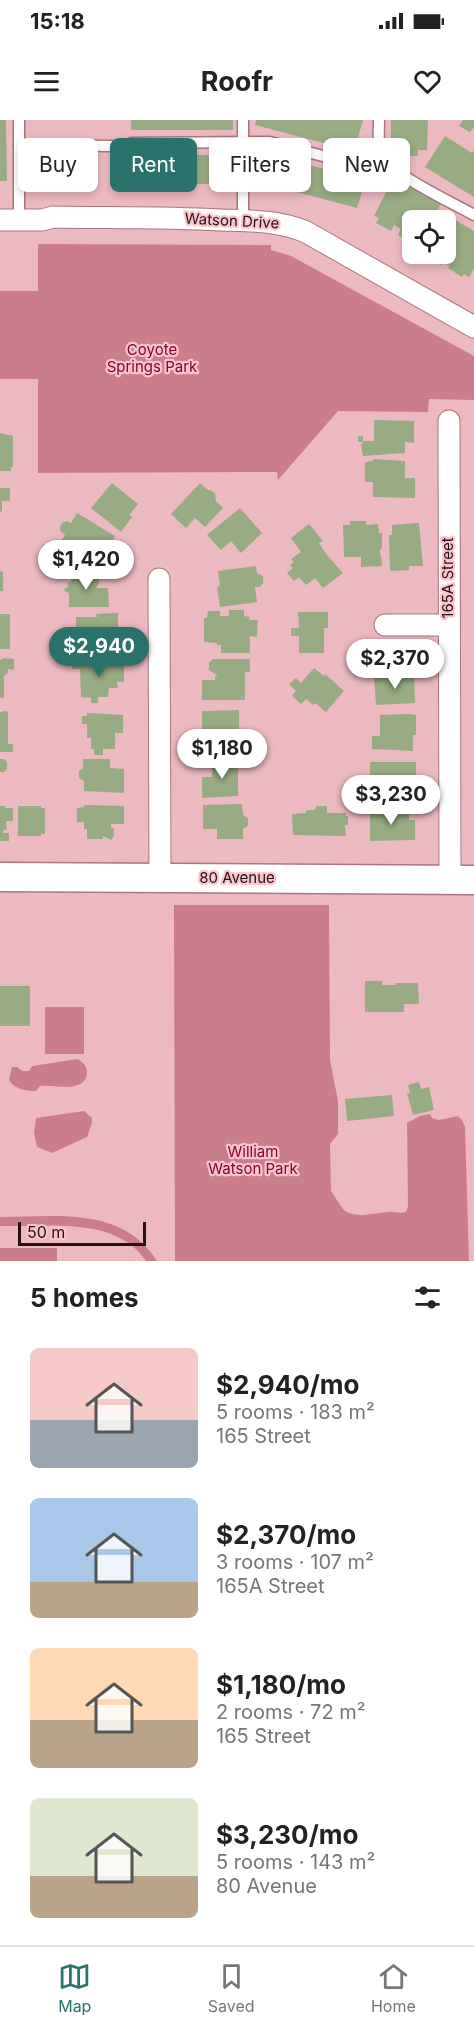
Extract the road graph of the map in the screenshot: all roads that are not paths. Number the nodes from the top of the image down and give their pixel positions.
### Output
1 (19, 120) edge
2 (243, 120) edge
3 (379, 120) edge
4 (19, 138) edge
5 (243, 138) edge
6 (18, 152) edge
7 (243, 192) edge
8 (474, 215) edge
9 (9, 220) edge
10 (243, 220) junction
11 (474, 327) edge
12 (448, 421) dead end
13 (159, 579) dead end
14 (385, 625) dead end
15 (448, 625) junction
16 (0, 877) edge
17 (160, 878) junction
18 (462, 880) edge

1 - 4 lane
2 - 5 lane
3 - 8 lane
6 - 9 lane
7 - 10 lane
9 - 10 street, Watson Drive
10 - 11 street, Watson Drive
12 - 15 street, 165A Street
13 - 17 street
14 - 15 street
15 - 18 street, 165A Street
16 - 17 street, 80 Avenue
17 - 18 street, 80 Avenue

